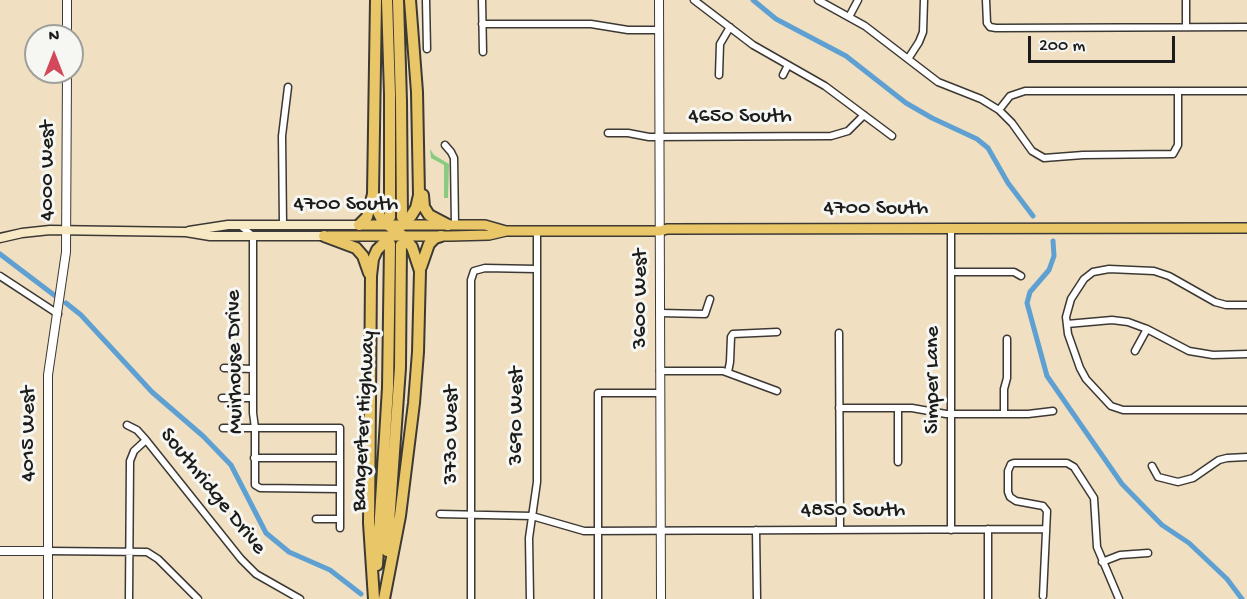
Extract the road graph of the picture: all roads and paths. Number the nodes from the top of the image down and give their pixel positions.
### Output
1 (67, 0) edge
2 (376, 0) edge
3 (387, 0) edge
4 (398, 0) edge
5 (410, 0) edge
6 (426, 0) edge
7 (482, 0) edge
8 (659, 0) edge
9 (694, 0) edge
10 (818, 0) edge
11 (858, 0) edge
12 (924, 0) edge
13 (986, 0) edge
14 (1186, 0) edge
15 (849, 17) junction
16 (67, 24) edge
17 (482, 24) junction
18 (730, 27) junction
19 (1186, 27) junction
20 (1247, 27) edge
21 (659, 30) junction
22 (427, 49) dead end
23 (483, 52) dead end
24 (908, 59) junction
25 (788, 65) junction
26 (719, 75) dead end
27 (783, 75) dead end
28 (67, 84) edge
29 (288, 87) dead end
30 (1178, 91) junction
31 (1247, 91) edge
32 (999, 110) junction
33 (864, 115) junction
34 (608, 133) dead end
35 (892, 136) dead end
36 (660, 137) junction
37 (446, 146) dead end
38 (419, 177) junction
39 (374, 194) junction
40 (237, 225) junction
41 (269, 225) junction
42 (283, 225) junction
43 (359, 225) junction
44 (452, 225) junction
45 (1247, 228) edge
46 (951, 229) junction
47 (396, 231) junction
48 (506, 231) junction
49 (537, 231) junction
50 (660, 231) junction
51 (67, 232) junction
52 (186, 232) junction
53 (253, 236) junction
54 (324, 236) junction
55 (441, 236) junction
56 (0, 238) edge
57 (536, 268) junction
58 (65, 271) joint
59 (951, 272) junction
60 (0, 276) edge
61 (420, 276) junction
62 (1021, 276) dead end
63 (370, 284) junction
64 (710, 299) dead end
65 (1247, 305) edge
66 (660, 313) junction
67 (58, 314) junction
68 (1067, 324) junction
69 (1147, 329) junction
70 (777, 332) dead end
71 (839, 333) dead end
72 (1007, 339) dead end
73 (1135, 351) dead end
74 (1247, 354) edge
75 (224, 368) dead end
76 (253, 369) junction
77 (660, 371) junction
78 (728, 372) junction
79 (777, 391) dead end
80 (660, 393) junction
81 (222, 398) dead end
82 (253, 398) junction
83 (839, 408) junction
84 (898, 408) junction
85 (1247, 410) edge
86 (1053, 411) dead end
87 (952, 414) junction
88 (1004, 414) junction
89 (127, 425) dead end
90 (223, 428) dead end
91 (255, 428) junction
92 (146, 440) junction
93 (1247, 457) edge
94 (254, 458) junction
95 (340, 458) junction
96 (898, 462) dead end
97 (1152, 466) dead end
98 (340, 489) junction
99 (441, 514) dead end
100 (471, 514) junction
101 (532, 516) junction
102 (316, 519) dead end
103 (340, 519) junction
104 (340, 528) dead end
105 (988, 529) junction
106 (1046, 529) junction
107 (661, 530) junction
108 (756, 530) junction
109 (840, 530) junction
110 (951, 530) junction
111 (598, 531) junction
112 (0, 551) edge
113 (48, 551) junction
114 (129, 551) junction
115 (1148, 553) dead end
116 (1102, 562) junction
117 (1043, 596) dead end
118 (48, 599) edge
119 (129, 599) edge
120 (198, 599) edge
121 (300, 599) edge
122 (375, 599) edge
123 (384, 599) edge
124 (471, 599) edge
125 (530, 599) edge
126 (598, 599) edge
127 (661, 599) edge
128 (757, 599) edge
129 (988, 599) edge
130 (1119, 599) edge

1 - 16 street
2 - 39 highway
3 - 47 highway, Bangerter Highway
4 - 47 highway, Bangerter Highway
5 - 38 highway
6 - 22 street
7 - 17 street
8 - 21 street, 3600 West
9 - 18 street
10 - 15 street
11 - 15 street
12 - 24 street
13 - 19 street
14 - 19 street
15 - 24 street
17 - 21 street
17 - 23 street
18 - 25 street
18 - 26 street
19 - 20 street
21 - 36 street, 3600 West
24 - 32 street
25 - 27 street
25 - 33 street
28 - 51 street, 4000 West
29 - 42 street
30 - 31 street
30 - 32 street
30 - 32 street
33 - 35 street
33 - 36 street, 4650 South
34 - 36 street, 4650 South
36 - 50 street, 3600 West
37 - 44 street
38 - 44 highway
38 - 47 highway
39 - 43 highway
39 - 47 highway
40 - 41 main road, 4700 South
40 - 52 main road, 4700 South
40 - 53 street
41 - 42 main road, 4700 South
41 - 53 street
42 - 43 main road, 4700 South
43 - 47 main road, 4700 South
44 - 47 main road, 4700 South
44 - 48 main road, 4700 South
45 - 46 main road, 4700 South
46 - 50 main road, 4700 South
46 - 59 street, Simper Lane
47 - 54 main road, 4700 South
47 - 55 main road, 4700 South
47 - 61 highway
47 - 63 highway
47 - 122 highway, Bangerter Highway
47 - 123 highway, Bangerter Highway
48 - 49 main road, 4700 South
48 - 55 main road, 4700 South
49 - 50 main road, 4700 South
49 - 57 street, 3690 West
50 - 66 street, 3600 West
51 - 52 main road, 4700 South
51 - 56 main road, 4700 South
51 - 58 street, 4000 West
52 - 53 main road, 4700 South
53 - 54 main road, 4700 South
53 - 76 street, Muirhouse Drive
54 - 63 highway
55 - 61 highway
57 - 100 street, 3730 West
57 - 101 street, 3690 West
58 - 67 street, 4015 West
59 - 62 street
59 - 87 street, Simper Lane
60 - 67 street
61 - 123 highway
63 - 122 highway
64 - 66 street
65 - 68 street
66 - 77 street, 3600 West
67 - 113 street, 4015 West
68 - 69 street
68 - 85 street
69 - 73 street
69 - 74 street
70 - 78 street
71 - 83 street
72 - 88 street
75 - 76 street
76 - 82 street, Muirhouse Drive
77 - 78 street
77 - 80 street, 3600 West
78 - 79 street
80 - 107 street, 3600 West
80 - 111 street
81 - 82 street
82 - 91 street, Muirhouse Drive
83 - 84 street
83 - 109 street
84 - 87 street
84 - 96 street
86 - 88 street
87 - 88 street
87 - 110 street, Simper Lane
89 - 92 street, Southridge Drive
90 - 91 street
91 - 94 street, Muirhouse Drive
91 - 95 street
92 - 114 street
92 - 121 street, Southridge Drive
93 - 97 street
94 - 95 street
94 - 98 street, Muirhouse Drive
95 - 98 street
98 - 103 street
99 - 100 street, 4850 South
100 - 101 street, 4850 South
100 - 124 street, 3730 West
101 - 111 street, 4850 South
101 - 125 street, 3690 West
102 - 103 street
103 - 104 street
105 - 106 street, 4850 South
105 - 110 street, 4850 South
105 - 129 street
106 - 116 street
106 - 117 street
107 - 108 street, 4850 South
107 - 111 street, 4850 South
107 - 127 street, 3600 West
108 - 109 street, 4850 South
108 - 128 street
109 - 110 street, 4850 South
111 - 126 street
112 - 113 street
113 - 114 street
113 - 118 street, 4015 West
114 - 119 street
114 - 120 street
115 - 116 street
116 - 130 street

